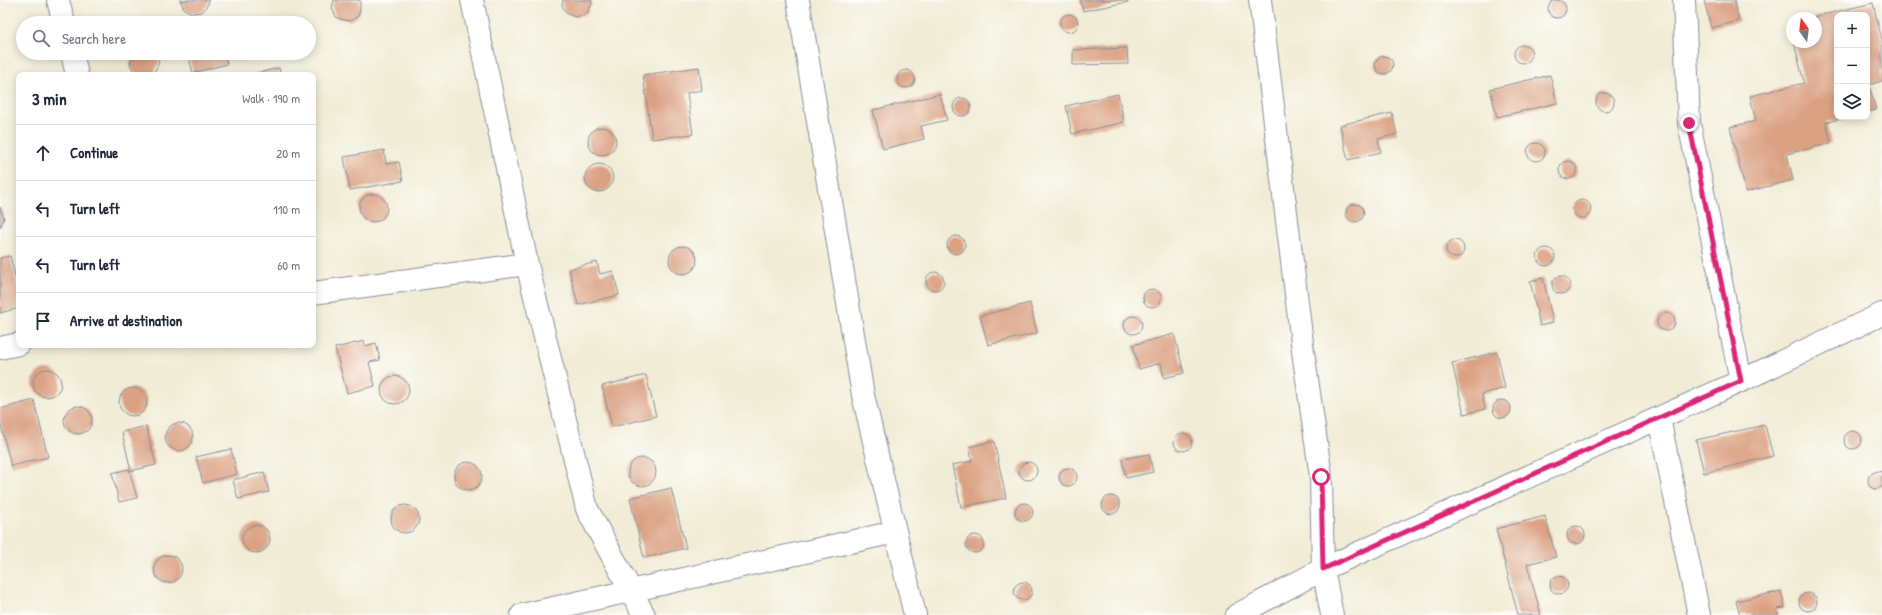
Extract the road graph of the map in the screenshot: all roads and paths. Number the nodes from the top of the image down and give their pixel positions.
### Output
1 (58, 0) edge
2 (472, 0) edge
3 (798, 0) edge
4 (1260, 0) edge
5 (1684, 0) edge
6 (62, 16) edge
7 (74, 60) edge
8 (76, 72) edge
9 (527, 264) junction
10 (316, 293) edge
11 (1882, 314) edge
12 (16, 345) edge
13 (0, 348) edge
14 (1741, 381) junction
15 (1659, 418) junction
16 (895, 532) junction
17 (1323, 569) junction
18 (630, 591) junction
19 (522, 615) edge
20 (644, 615) edge
21 (915, 615) edge
22 (1238, 615) edge
23 (1332, 615) edge
24 (1699, 615) edge

1 - 6 street
2 - 9 street
3 - 16 street
4 - 17 street
5 - 14 street
7 - 8 street
9 - 10 street
9 - 18 street
11 - 14 street
12 - 13 street
14 - 15 street
15 - 17 street
15 - 24 street
16 - 18 street
16 - 21 street
17 - 22 street
17 - 23 street
18 - 19 street
18 - 20 street

